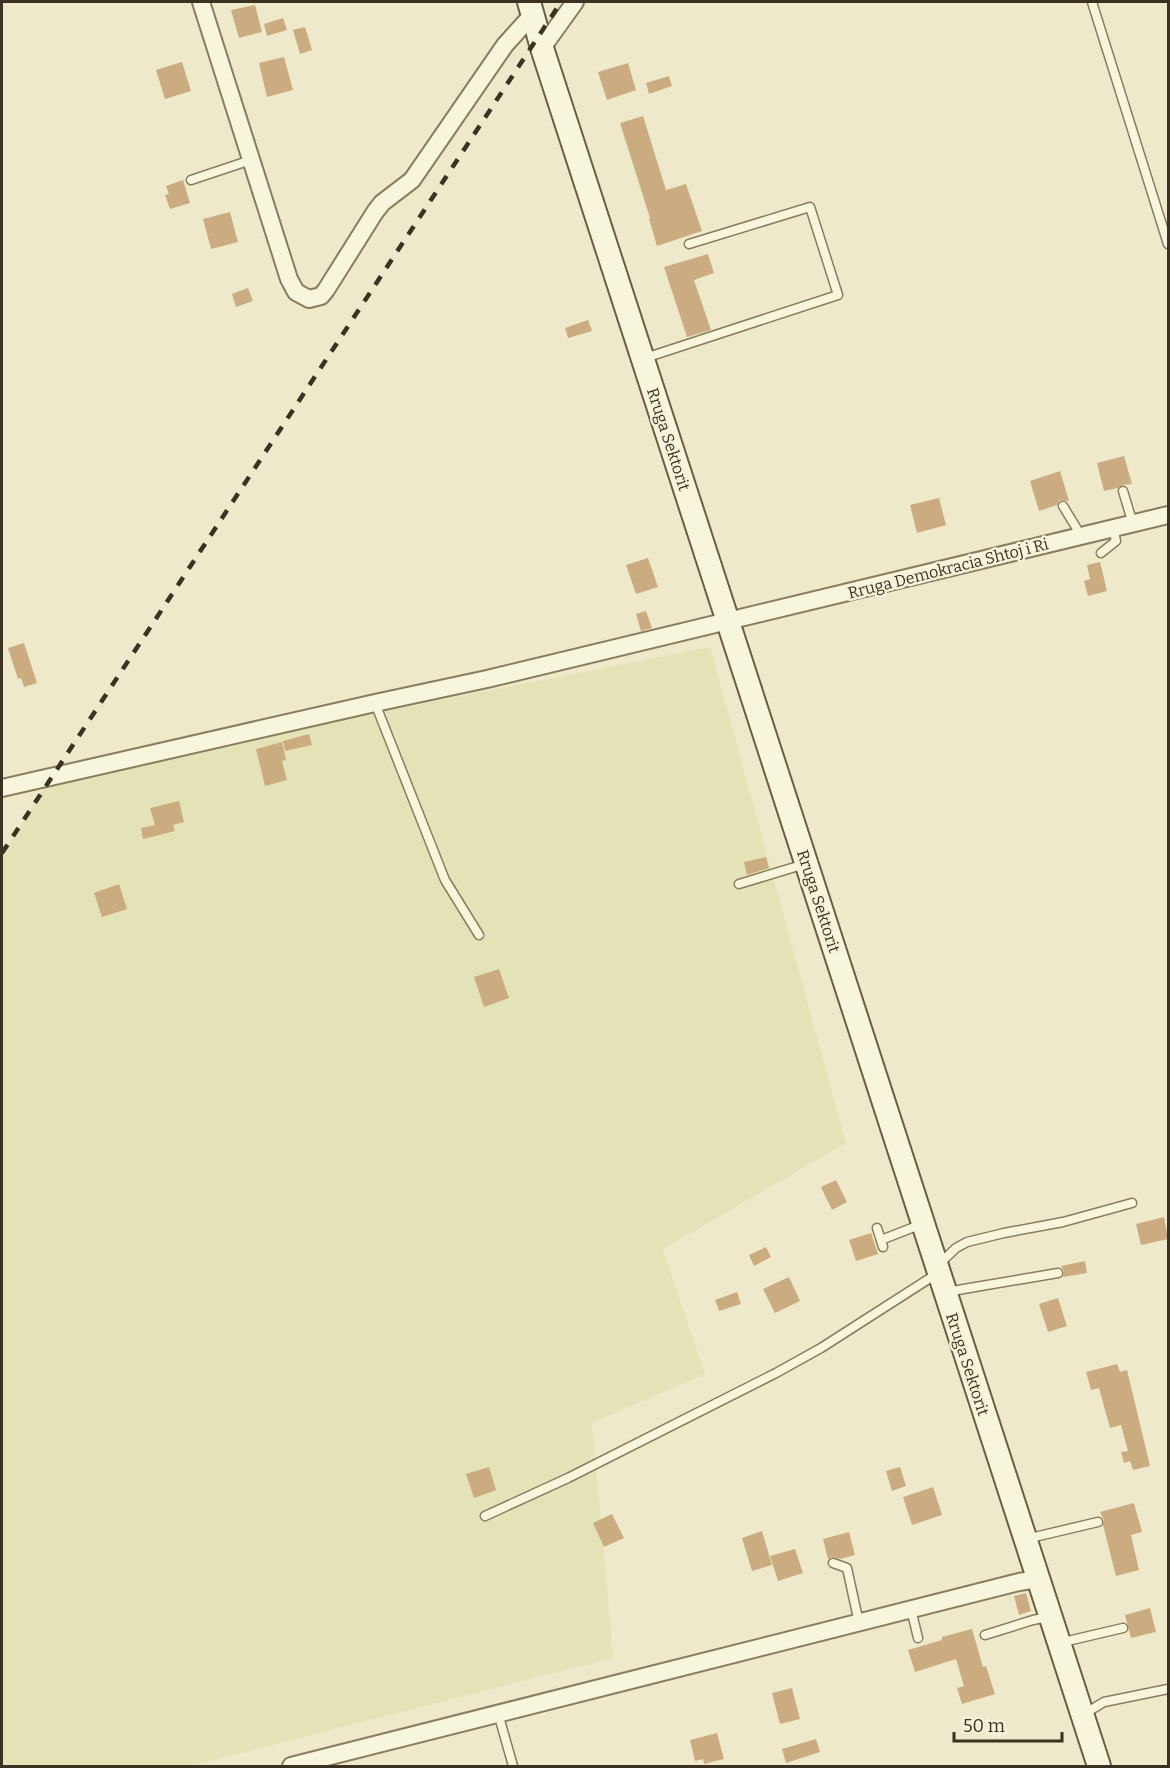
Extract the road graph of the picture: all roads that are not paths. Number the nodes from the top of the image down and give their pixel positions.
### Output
1 (201, 2) edge
2 (575, 2) edge
3 (1092, 2) edge
4 (531, 8) edge
5 (541, 42) junction
6 (251, 160) junction
7 (191, 180) dead end
8 (689, 244) dead end
9 (1168, 244) edge
10 (643, 359) junction
11 (1123, 491) dead end
12 (1063, 506) dead end
13 (1168, 515) edge
14 (1133, 524) junction
15 (1113, 528) junction
16 (1078, 537) junction
17 (1101, 553) dead end
18 (728, 621) junction
19 (375, 703) junction
20 (2, 788) edge
21 (806, 863) junction
22 (739, 884) dead end
23 (479, 934) dead end
24 (1132, 1203) dead end
25 (923, 1224) junction
26 (877, 1228) dead end
27 (1058, 1273) dead end
28 (940, 1277) junction
29 (485, 1516) dead end
30 (1098, 1522) dead end
31 (1025, 1539) junction
32 (833, 1563) dead end
33 (1038, 1579) junction
34 (911, 1609) junction
35 (1050, 1617) junction
36 (859, 1623) junction
37 (1123, 1628) dead end
38 (985, 1635) dead end
39 (918, 1638) dead end
40 (1059, 1643) junction
41 (1168, 1689) edge
42 (498, 1712) junction
43 (1082, 1715) junction
44 (291, 1767) edge
45 (513, 1767) edge
46 (1099, 1767) edge

1 - 6 street
2 - 5 street
3 - 9 lane
4 - 5 street, Rruga Sektorit
4 - 6 street
5 - 10 street, Rruga Sektorit
6 - 7 lane
8 - 10 lane
10 - 18 street, Rruga Sektorit
11 - 14 lane
12 - 16 lane
13 - 14 street, Rruga Demokracia Shtoj i Ri
14 - 15 street, Rruga Demokracia Shtoj i Ri
15 - 16 street, Rruga Demokracia Shtoj i Ri
15 - 17 lane
16 - 18 street, Rruga Demokracia Shtoj i Ri
18 - 19 street, Rruga Demokracia Shtoj i Ri
18 - 21 street, Rruga Sektorit
19 - 20 street, Rruga Demokracia Shtoj i Ri
19 - 23 lane
21 - 22 lane
21 - 25 street, Rruga Sektorit
24 - 28 lane
25 - 26 lane
25 - 28 street, Rruga Sektorit
27 - 28 lane
28 - 29 lane
28 - 31 street, Rruga Sektorit
30 - 31 lane
31 - 33 street, Rruga Sektorit
32 - 36 lane
33 - 34 street
33 - 35 street, Rruga Sektorit
34 - 36 street
34 - 39 lane
35 - 38 lane
35 - 40 street, Rruga Sektorit
36 - 42 street
37 - 40 lane
40 - 43 street, Rruga Sektorit
41 - 43 lane
42 - 44 street
42 - 45 lane
43 - 46 street, Rruga Sektorit

